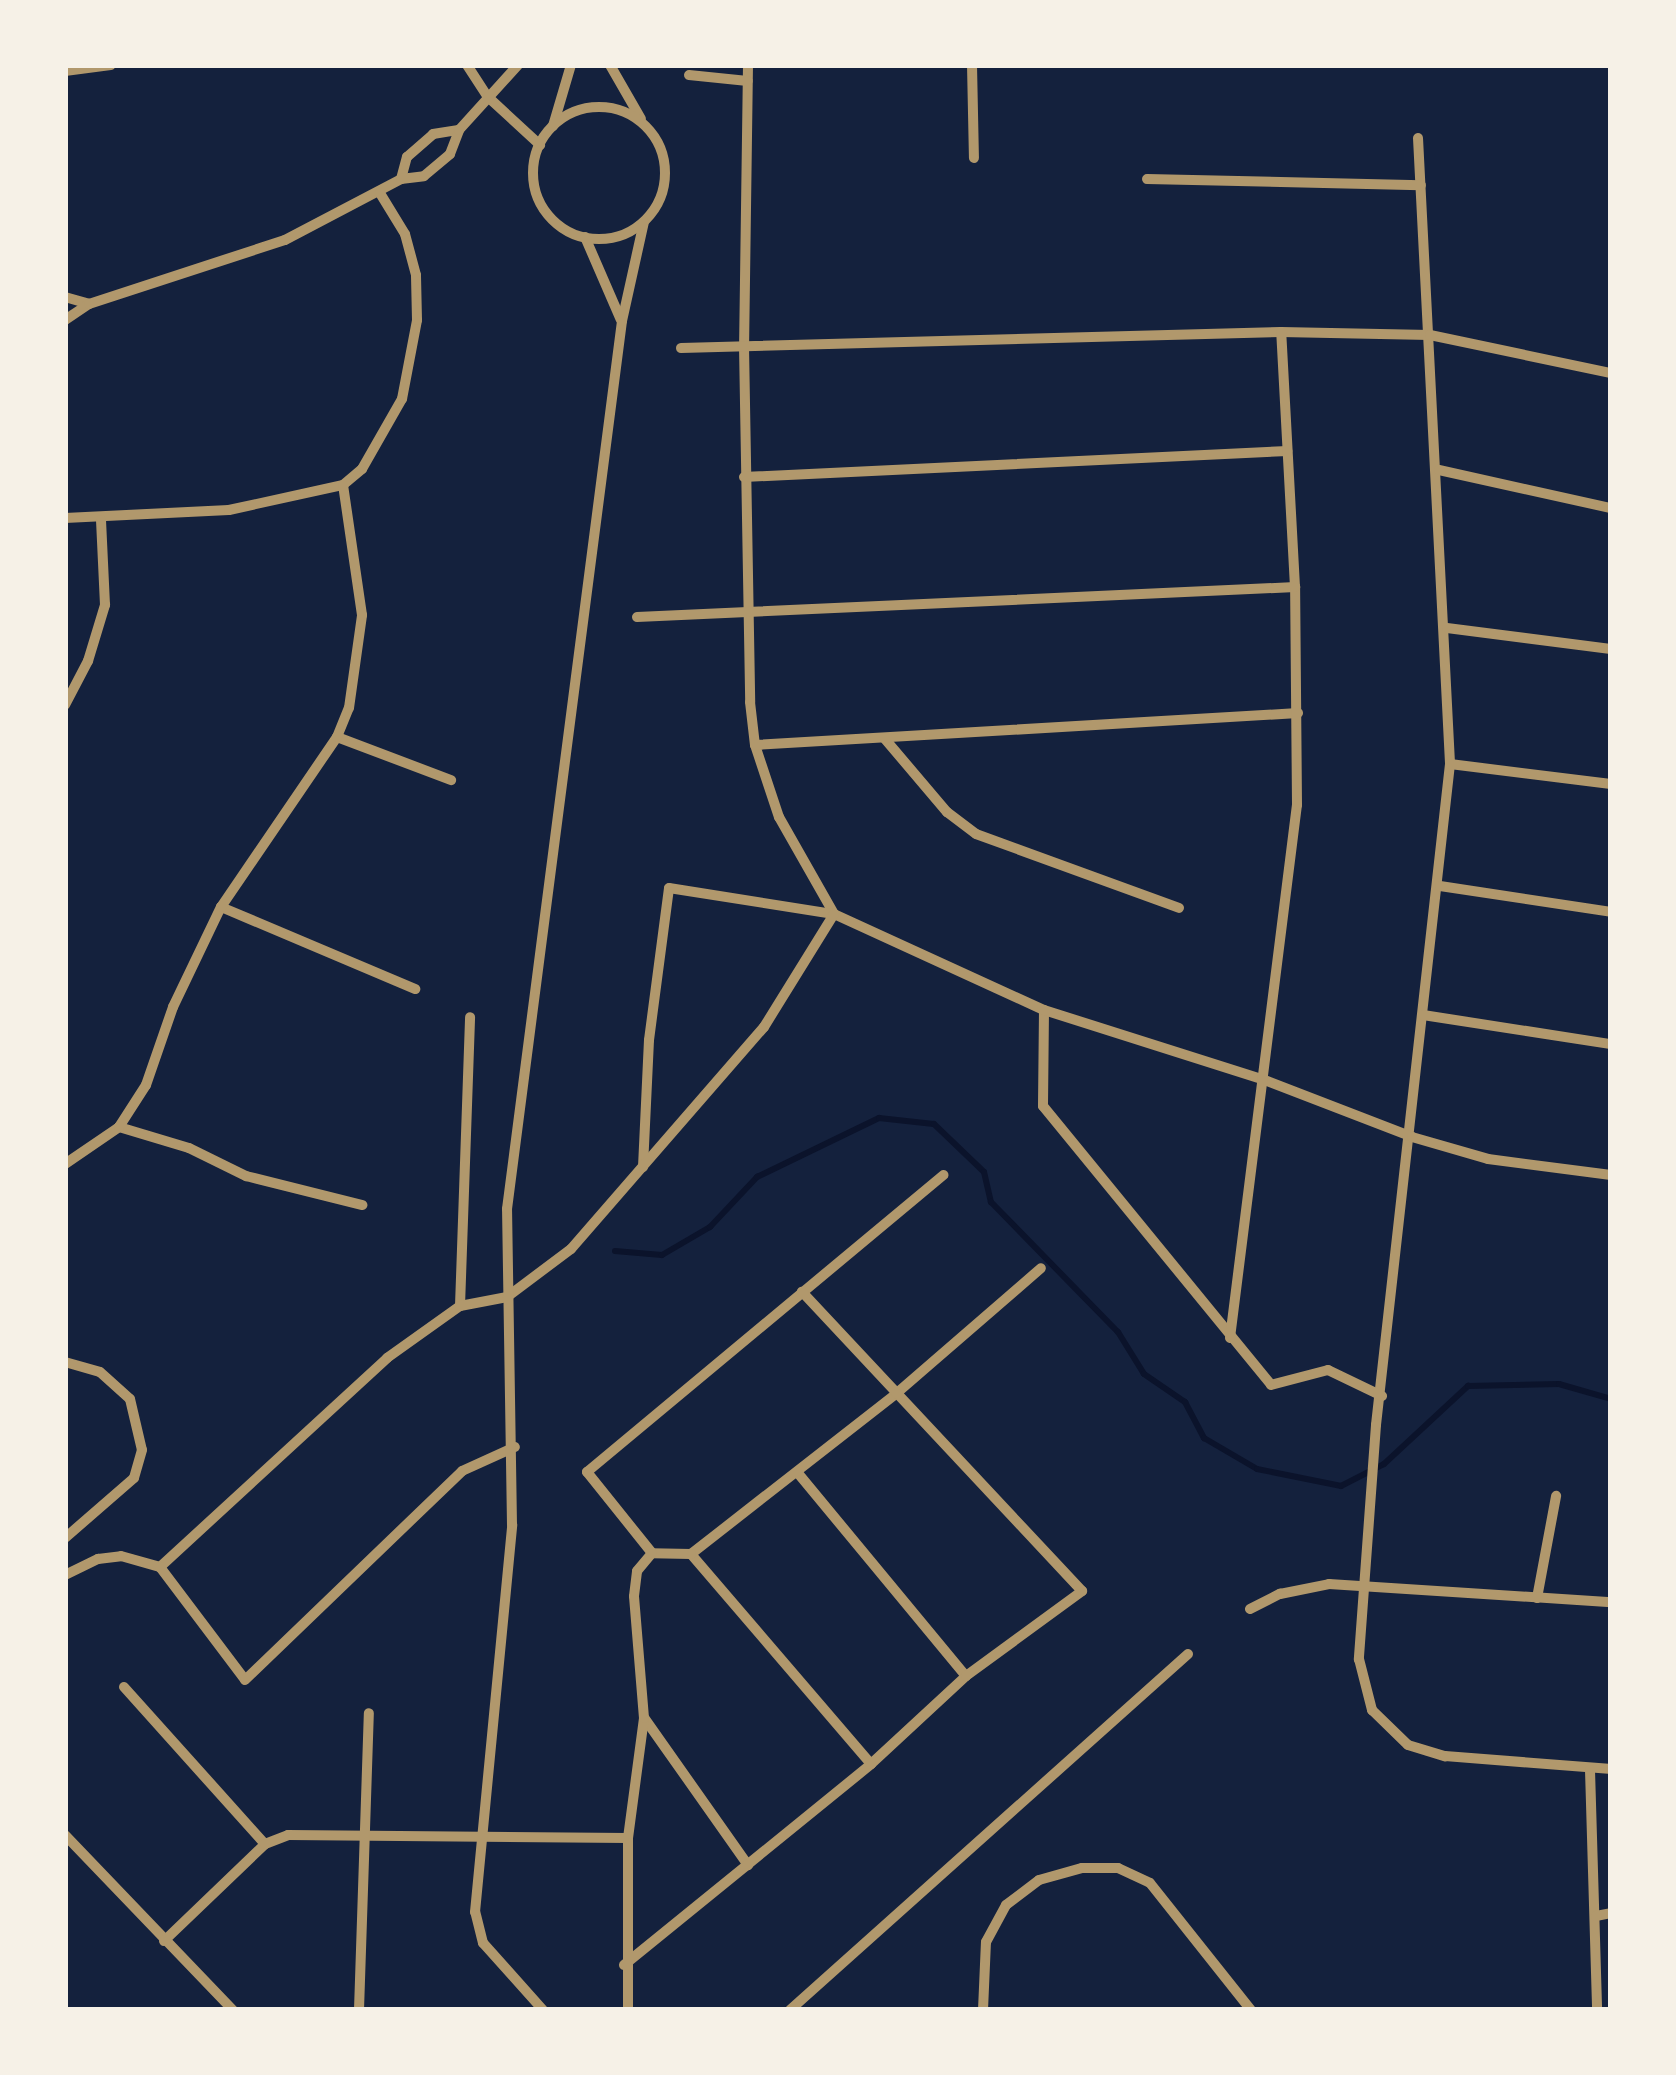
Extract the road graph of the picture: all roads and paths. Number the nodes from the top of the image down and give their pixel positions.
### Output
1 (111, 65) edge
2 (467, 65) edge
3 (518, 65) edge
4 (571, 65) edge
5 (610, 65) edge
6 (748, 65) edge
7 (972, 65) edge
8 (65, 71) edge
9 (689, 75) dead end
10 (748, 81) junction
11 (488, 96) junction
12 (644, 124) junction
13 (553, 126) junction
14 (458, 130) junction
15 (1418, 138) dead end
16 (540, 145) junction
17 (974, 158) dead end
18 (401, 180) junction
19 (1147, 180) dead end
20 (1420, 185) junction
21 (380, 193) junction
22 (644, 222) junction
23 (585, 237) junction
24 (65, 297) edge
25 (90, 304) junction
26 (65, 320) edge
27 (622, 322) junction
28 (1280, 332) junction
29 (1430, 334) junction
30 (744, 346) junction
31 (681, 348) dead end
32 (1611, 372) edge
33 (1287, 451) junction
34 (1439, 470) junction
35 (744, 477) junction
36 (343, 485) junction
37 (1611, 508) edge
38 (65, 518) edge
39 (102, 520) junction
40 (1295, 587) junction
41 (745, 612) junction
42 (637, 618) dead end
43 (1447, 628) junction
44 (1611, 649) edge
45 (65, 705) edge
46 (1298, 712) junction
47 (338, 736) junction
48 (885, 739) junction
49 (755, 745) junction
50 (1450, 764) junction
51 (451, 780) dead end
52 (1611, 784) edge
53 (1440, 886) junction
54 (221, 908) junction
55 (1180, 908) dead end
56 (1611, 912) edge
57 (834, 914) junction
58 (415, 990) dead end
59 (1044, 1010) junction
60 (1423, 1015) junction
61 (470, 1017) dead end
62 (1611, 1044) edge
63 (1262, 1079) junction
64 (119, 1127) junction
65 (1412, 1137) junction
66 (65, 1164) edge
67 (643, 1167) junction
68 (944, 1174) dead end
69 (1611, 1176) edge
70 (362, 1205) dead end
71 (1041, 1268) dead end
72 (802, 1292) junction
73 (507, 1297) junction
74 (460, 1306) junction
75 (1230, 1338) junction
76 (65, 1362) edge
77 (898, 1392) junction
78 (1382, 1396) junction
79 (515, 1447) junction
80 (797, 1472) junction
81 (1556, 1496) dead end
82 (65, 1538) edge
83 (652, 1553) junction
84 (691, 1554) junction
85 (160, 1567) junction
86 (65, 1575) edge
87 (1361, 1586) junction
88 (1537, 1598) junction
89 (1611, 1602) edge
90 (1250, 1609) dead end
91 (1188, 1654) dead end
92 (966, 1676) junction
93 (124, 1687) dead end
94 (369, 1713) dead end
95 (644, 1718) junction
96 (871, 1764) junction
97 (1590, 1770) junction
98 (1611, 1770) edge
99 (365, 1831) junction
100 (479, 1834) junction
101 (65, 1835) edge
102 (628, 1838) junction
103 (265, 1844) junction
104 (748, 1865) junction
105 (1611, 1913) edge
106 (1596, 1916) junction
107 (164, 1941) junction
108 (624, 1966) junction
109 (233, 2010) edge
110 (359, 2010) edge
111 (543, 2010) edge
112 (628, 2010) edge
113 (790, 2010) edge
114 (983, 2010) edge
115 (1251, 2010) edge
116 (1597, 2010) edge

1 - 8 street
2 - 11 street
3 - 11 street
4 - 13 street
5 - 12 street
6 - 10 street
7 - 17 street
9 - 10 street
10 - 30 street
11 - 14 street
11 - 16 street
12 - 13 street
12 - 22 street
13 - 16 street
14 - 18 street
14 - 18 street
15 - 20 street
16 - 23 street
18 - 21 street
19 - 20 street
20 - 29 street
21 - 25 street
21 - 36 street
22 - 23 street
22 - 27 street
23 - 27 street
24 - 25 street
25 - 26 street
27 - 73 street
28 - 29 street
28 - 30 street
28 - 33 street
29 - 32 street
29 - 34 street
30 - 31 street
30 - 35 street
33 - 35 street
33 - 40 street
34 - 37 street
34 - 43 street
35 - 41 street
36 - 39 street
36 - 47 street
38 - 39 street
39 - 45 street
40 - 41 street
40 - 46 street
41 - 42 street
41 - 49 street
43 - 44 street
43 - 50 street
46 - 48 street
46 - 63 street
47 - 51 street
47 - 54 street
48 - 49 street
48 - 55 street
49 - 57 street
50 - 52 street
50 - 53 street
53 - 56 street
53 - 60 street
54 - 58 street
54 - 64 street
57 - 59 street
57 - 67 street
57 - 67 street
59 - 63 street
59 - 75 street
60 - 62 street
60 - 65 street
61 - 74 street
63 - 65 street
63 - 75 street
64 - 66 street
64 - 70 street
65 - 69 street
65 - 78 street
67 - 73 street
68 - 72 street
71 - 77 street
72 - 77 street
72 - 83 street
73 - 74 street
73 - 79 street
74 - 85 street
75 - 78 street
76 - 82 street
77 - 80 street
77 - 92 street
78 - 87 street
79 - 85 street
79 - 100 street
80 - 84 street
80 - 92 street
81 - 88 street
83 - 84 street
83 - 95 street
84 - 96 street
85 - 86 street
87 - 88 street
87 - 90 street
87 - 97 street
88 - 89 street
91 - 113 street
92 - 96 street
93 - 103 street
94 - 99 street
95 - 102 street
95 - 104 street
96 - 104 street
97 - 98 street
97 - 106 street
99 - 100 street
99 - 103 street
99 - 110 street
100 - 102 street
100 - 111 street
101 - 107 street
102 - 108 street
103 - 107 street
104 - 108 street
105 - 106 street
106 - 116 street
107 - 109 street
108 - 112 street
114 - 115 street

